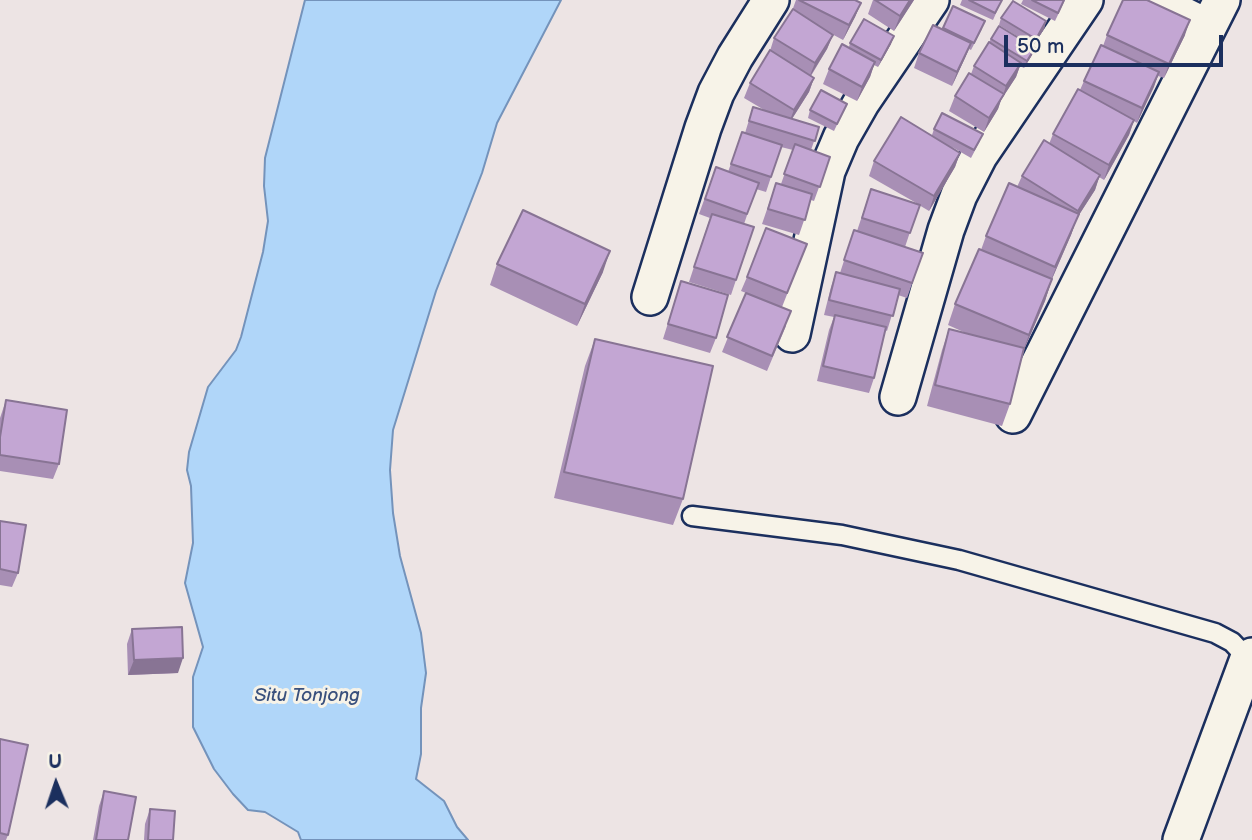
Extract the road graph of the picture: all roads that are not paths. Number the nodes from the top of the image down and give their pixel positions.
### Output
1 (771, 0) edge
2 (931, 0) edge
3 (1085, 0) edge
4 (1153, 0) edge
5 (1214, 13) edge
6 (650, 298) dead end
7 (792, 334) dead end
8 (898, 397) dead end
9 (1013, 415) edge
10 (692, 516) dead end
11 (1250, 658) edge
12 (1181, 840) edge

1 - 6 street
2 - 7 street
3 - 8 street
4 - 5 street
5 - 9 street
10 - 11 lane
11 - 12 street

